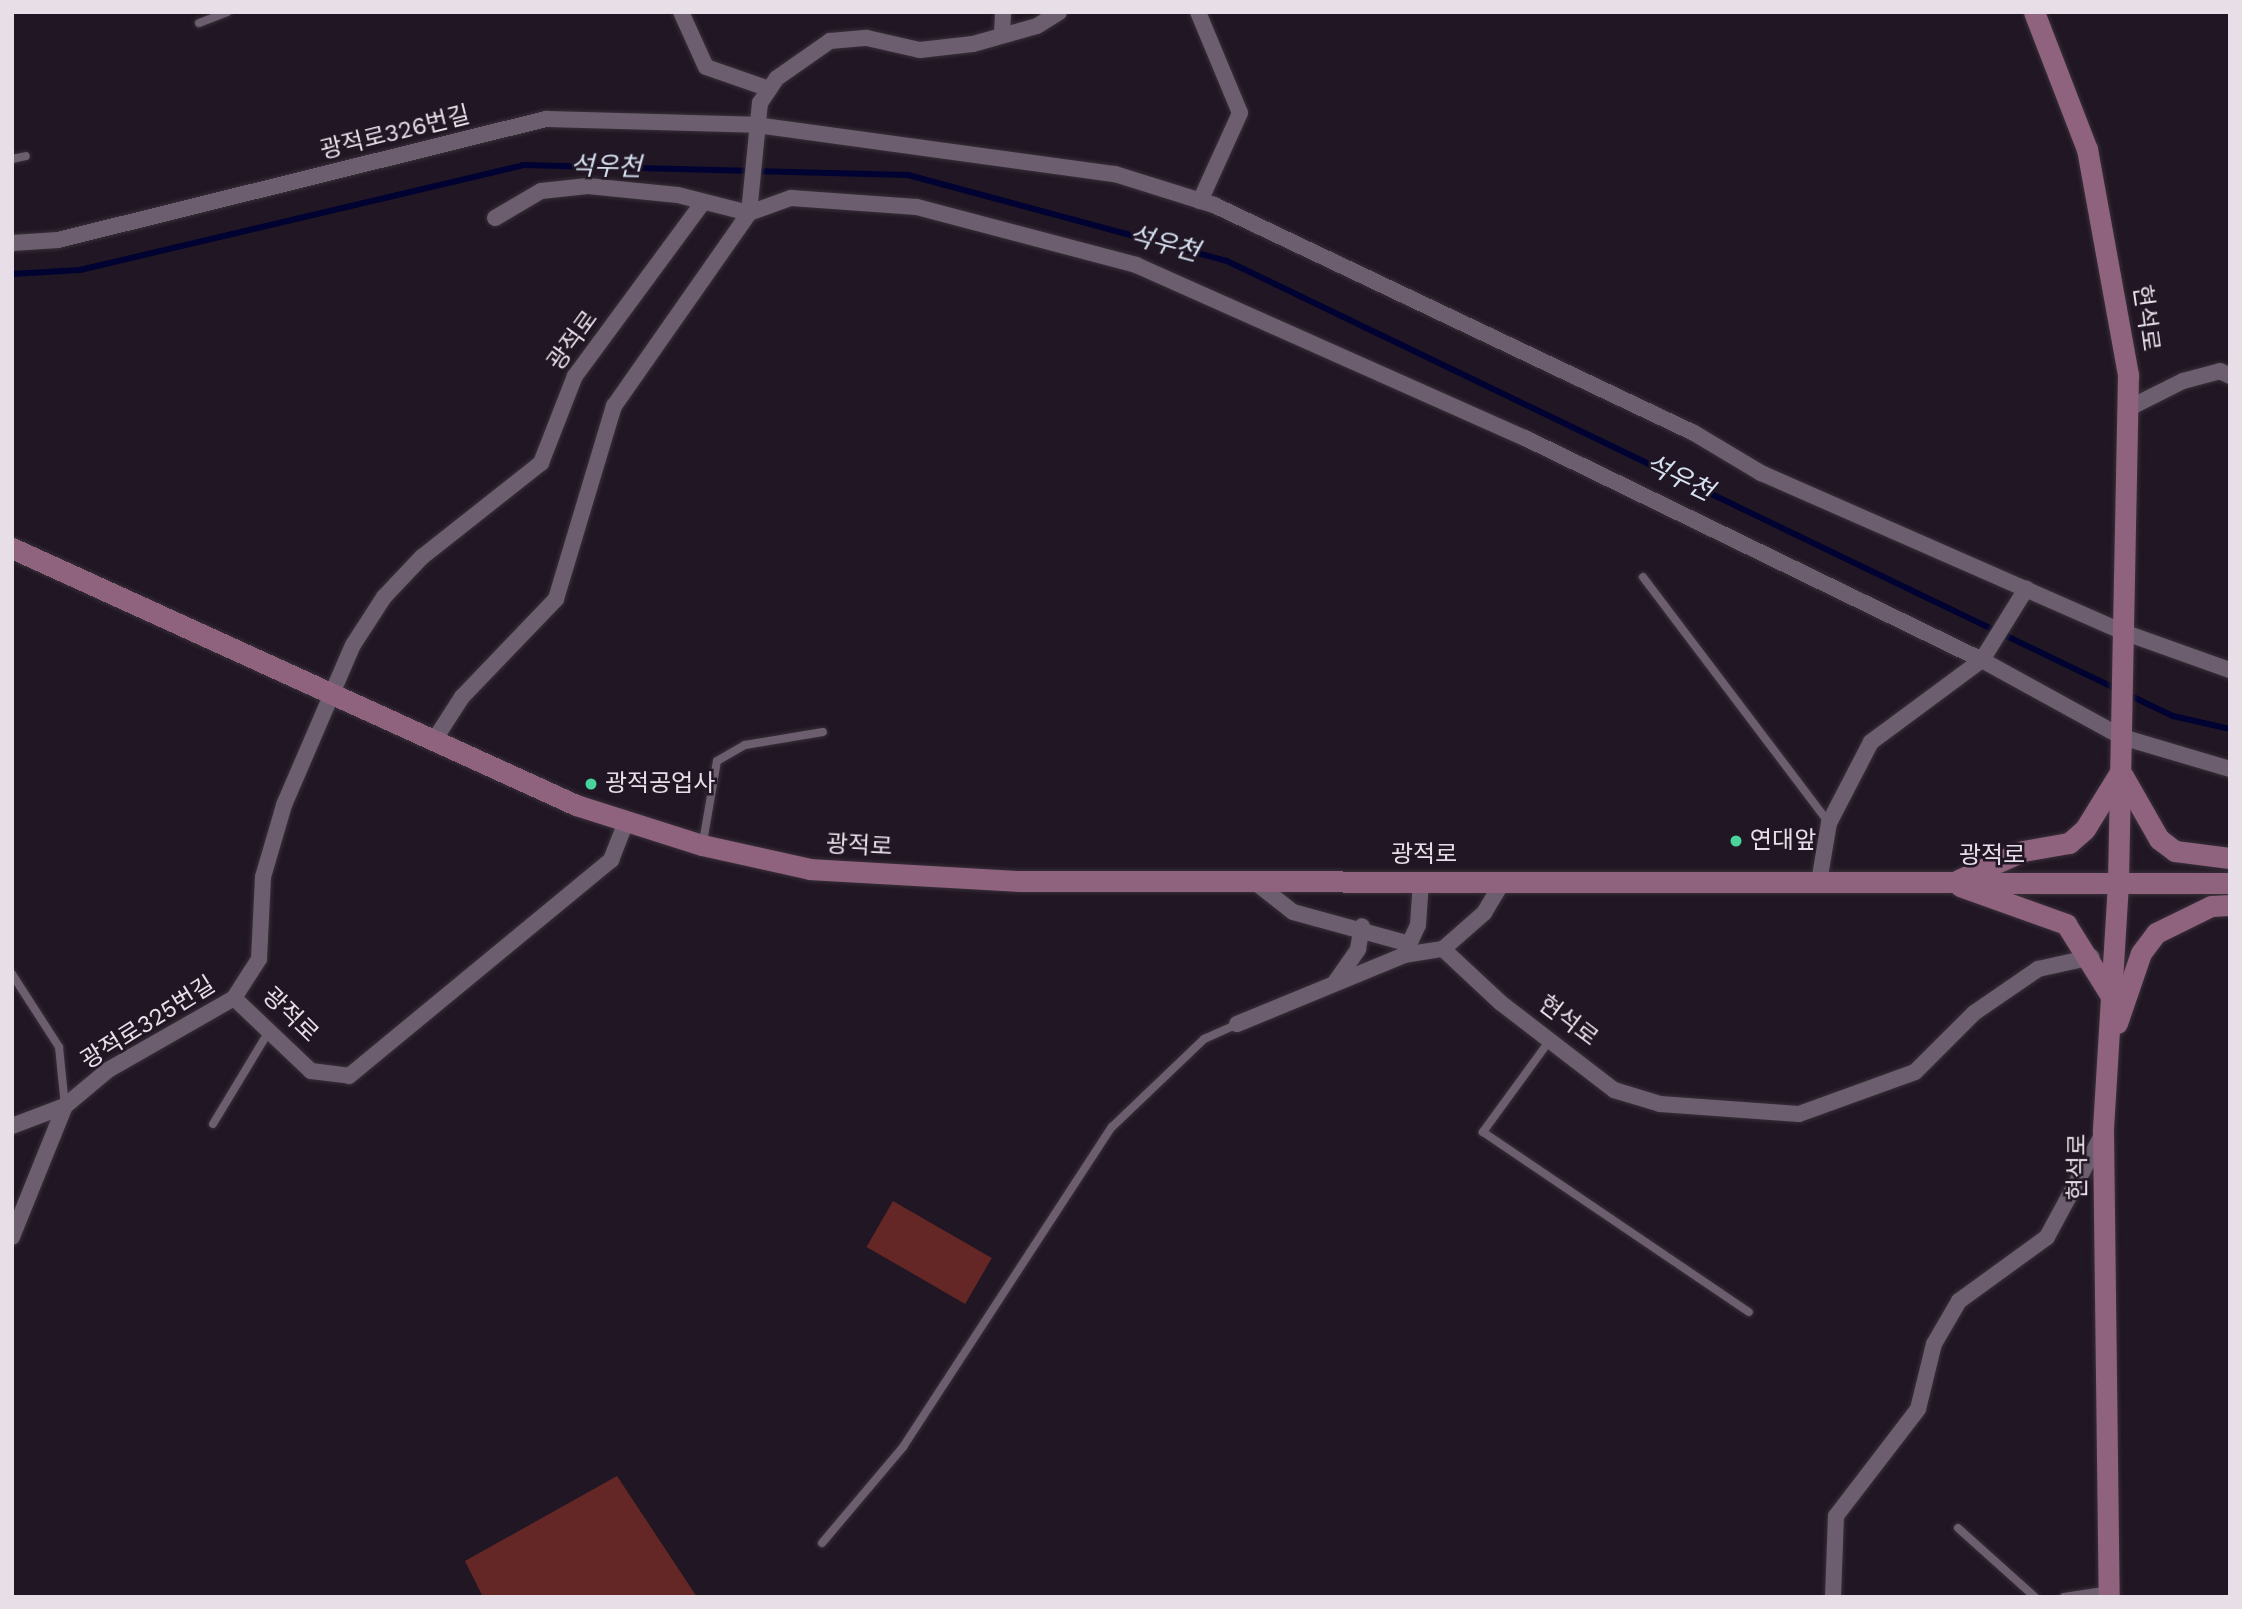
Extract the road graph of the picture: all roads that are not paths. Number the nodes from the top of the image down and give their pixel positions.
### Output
1 (227, 12) edge
2 (681, 12) edge
3 (1003, 12) edge
4 (1198, 12) edge
5 (2034, 12) edge
6 (1064, 13) edge
7 (199, 23) dead end
8 (1002, 33) junction
9 (769, 89) junction
10 (756, 125) junction
11 (26, 156) dead end
12 (12, 159) edge
13 (1200, 201) junction
14 (702, 204) junction
15 (751, 206) junction
16 (495, 218) dead end
17 (12, 243) edge
18 (2230, 376) edge
19 (2129, 408) junction
20 (12, 548) edge
21 (1643, 577) dead end
22 (2026, 589) junction
23 (2123, 638) junction
24 (1982, 660) junction
25 (2230, 670) edge
26 (333, 697) junction
27 (823, 732) dead end
28 (2122, 737) junction
29 (426, 739) junction
30 (2230, 769) edge
31 (2121, 770) junction
32 (626, 822) junction
33 (1829, 823) junction
34 (702, 845) junction
35 (2230, 858) edge
36 (1251, 879) junction
37 (1421, 881) junction
38 (1503, 881) junction
39 (1819, 882) junction
40 (1951, 883) junction
41 (2118, 883) junction
42 (2230, 883) edge
43 (2230, 905) edge
44 (1362, 926) junction
45 (1443, 948) junction
46 (1407, 950) junction
47 (2092, 957) junction
48 (12, 974) edge
49 (1336, 981) junction
50 (2111, 996) junction
51 (234, 998) junction
52 (1237, 1024) joint
53 (270, 1031) junction
54 (1550, 1040) junction
55 (2108, 1048) junction
56 (65, 1106) junction
57 (213, 1124) dead end
58 (12, 1126) edge
59 (2103, 1131) junction
60 (12, 1237) edge
61 (1749, 1312) dead end
62 (1958, 1528) dead end
63 (822, 1543) dead end
64 (2109, 1593) edge
65 (1833, 1597) edge
66 (2035, 1597) edge
67 (2064, 1597) edge

1 - 7 lane
2 - 9 street
3 - 8 street
4 - 13 street
5 - 19 main road, 현석로
6 - 8 street
8 - 9 street
9 - 10 street
10 - 13 street, 광적로326번길
10 - 15 street
10 - 17 street, 광적로326번길
11 - 12 lane
13 - 22 street, 광적로326번길
14 - 15 street
14 - 16 street
14 - 26 street, 광적로
15 - 24 street
15 - 29 street
18 - 19 street
19 - 23 main road, 현석로
20 - 26 main road
21 - 33 lane
22 - 23 street, 광적로326번길
22 - 24 street
23 - 25 street, 광적로326번길
23 - 28 main road, 현석로
24 - 28 street
24 - 33 street
26 - 29 main road, 광적로
26 - 51 street, 광적로325번길
27 - 34 lane
28 - 30 street
28 - 31 main road, 현석로
29 - 32 main road, 광적로
31 - 35 main road
31 - 40 main road
31 - 41 main road, 현석로
32 - 34 main road, 광적로
32 - 53 street, 광적로
33 - 39 street
34 - 36 main road, 광적로
36 - 37 main road, 광적로
36 - 44 street
37 - 38 main road, 광적로
37 - 46 street
38 - 39 main road, 광적로
38 - 45 street
39 - 40 main road, 광적로
40 - 41 main road, 광적로
40 - 47 main road
41 - 42 main road, 광적로
41 - 50 main road, 현석로
43 - 55 main road
44 - 46 street
44 - 49 street
45 - 46 street
45 - 54 street, 현석로
46 - 49 street
47 - 50 main road
47 - 54 street, 현석로
48 - 56 lane
49 - 52 street
50 - 55 main road, 현석로
51 - 53 street, 광적로
51 - 56 street, 광적로325번길
52 - 63 lane
53 - 57 lane
54 - 61 lane
55 - 59 main road, 현석로
56 - 58 street, 광적로325번길
56 - 60 street, 광적로325번길
59 - 64 main road, 현석로
59 - 65 street
62 - 66 lane
64 - 67 lane

